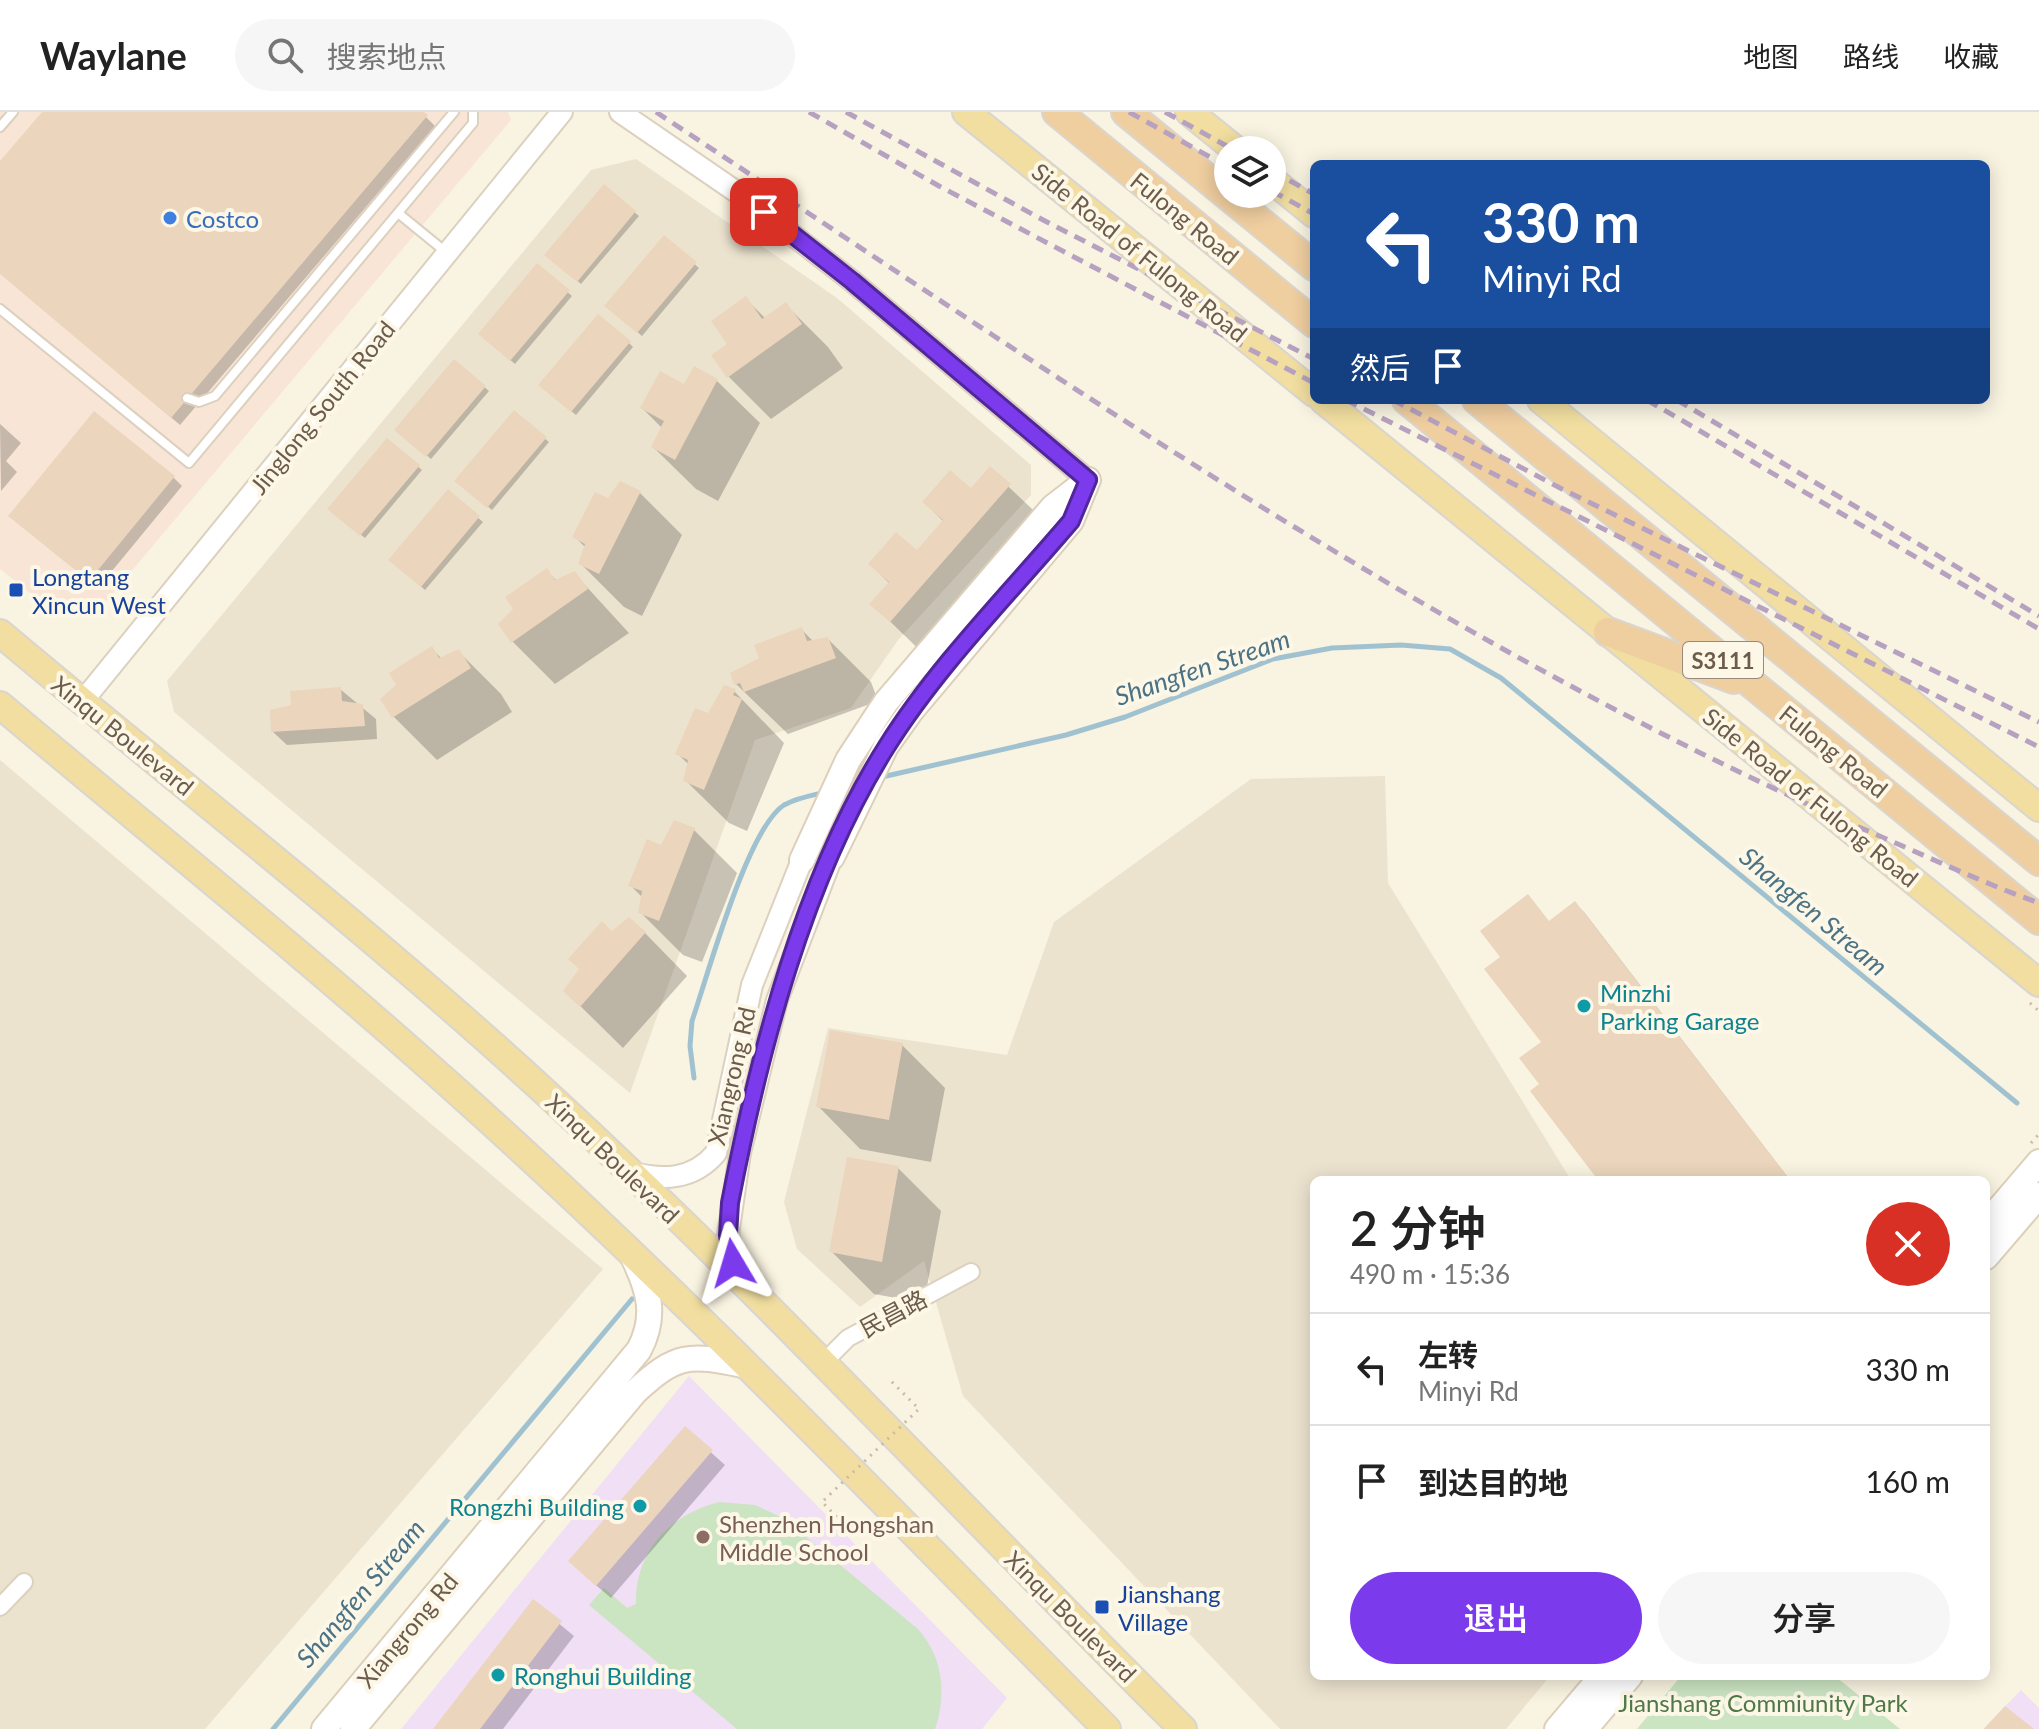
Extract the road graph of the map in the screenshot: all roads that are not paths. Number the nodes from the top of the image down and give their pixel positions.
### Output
1 (13, 112) edge
2 (454, 112) edge
3 (473, 112) edge
4 (562, 112) edge
5 (620, 112) edge
6 (966, 112) edge
7 (1057, 112) edge
8 (1126, 112) edge
9 (1189, 112) edge
10 (0, 127) edge
11 (1219, 136) edge
12 (1286, 191) edge
13 (1310, 211) edge
14 (398, 213) junction
15 (447, 253) junction
16 (1310, 263) edge
17 (0, 309) edge
18 (1310, 320) edge
19 (1310, 390) edge
20 (187, 398) dead end
21 (1328, 404) edge
22 (1412, 404) edge
23 (1482, 404) edge
24 (1546, 404) edge
25 (1088, 480) junction
26 (1608, 632) junction
27 (0, 633) edge
28 (1756, 687) junction
29 (82, 702) junction
30 (0, 705) edge
31 (2039, 808) edge
32 (832, 857) joint
33 (802, 860) joint
34 (2039, 861) edge
35 (2039, 920) edge
36 (2039, 983) edge
37 (2039, 1162) edge
38 (630, 1172) junction
39 (2039, 1195) edge
40 (1990, 1219) edge
41 (1990, 1252) edge
42 (632, 1255) junction
43 (971, 1272) dead end
44 (743, 1284) junction
45 (822, 1364) junction
46 (743, 1365) junction
47 (24, 1582) dead end
48 (0, 1607) edge
49 (1599, 1680) edge
50 (1627, 1680) edge
51 (324, 1729) edge
52 (353, 1729) edge
53 (1107, 1729) edge
54 (1183, 1729) edge
55 (1557, 1729) edge
56 (1585, 1729) edge

1 - 10 lane
2 - 20 lane
3 - 14 lane
4 - 15 street, Jinglong South Road
5 - 25 street
6 - 19 main road, Side Road of Fulong Road
7 - 18 highway, Fulong Road
8 - 16 highway, Fulong Road
9 - 11 main road
12 - 13 main road
14 - 15 lane
14 - 17 lane
15 - 29 street, Jinglong South Road
21 - 26 main road, Side Road of Fulong Road
22 - 28 highway, Fulong Road / S3111
23 - 34 highway, Fulong Road / S3111
24 - 31 main road
25 - 32 main road, Xiangrong Rd
25 - 33 main road, Xiangrong Rd
26 - 28 highway
26 - 36 main road, Side Road of Fulong Road
27 - 29 main road, Xinqu Boulevard
28 - 35 highway, Fulong Road / S3111
29 - 38 main road, Xinqu Boulevard
30 - 42 main road
32 - 44 street, Xiangrong Rd
33 - 38 street, Xiangrong Rd
37 - 40 main road
38 - 44 main road, Xinqu Boulevard
39 - 41 main road
42 - 46 main road
42 - 51 main road, Xiangrong Rd
43 - 45 street, 民昌路
44 - 45 main road, Xinqu Boulevard
45 - 54 main road, Xinqu Boulevard
46 - 52 main road, Xiangrong Rd
46 - 53 main road
47 - 48 street
49 - 55 main road
50 - 56 main road

